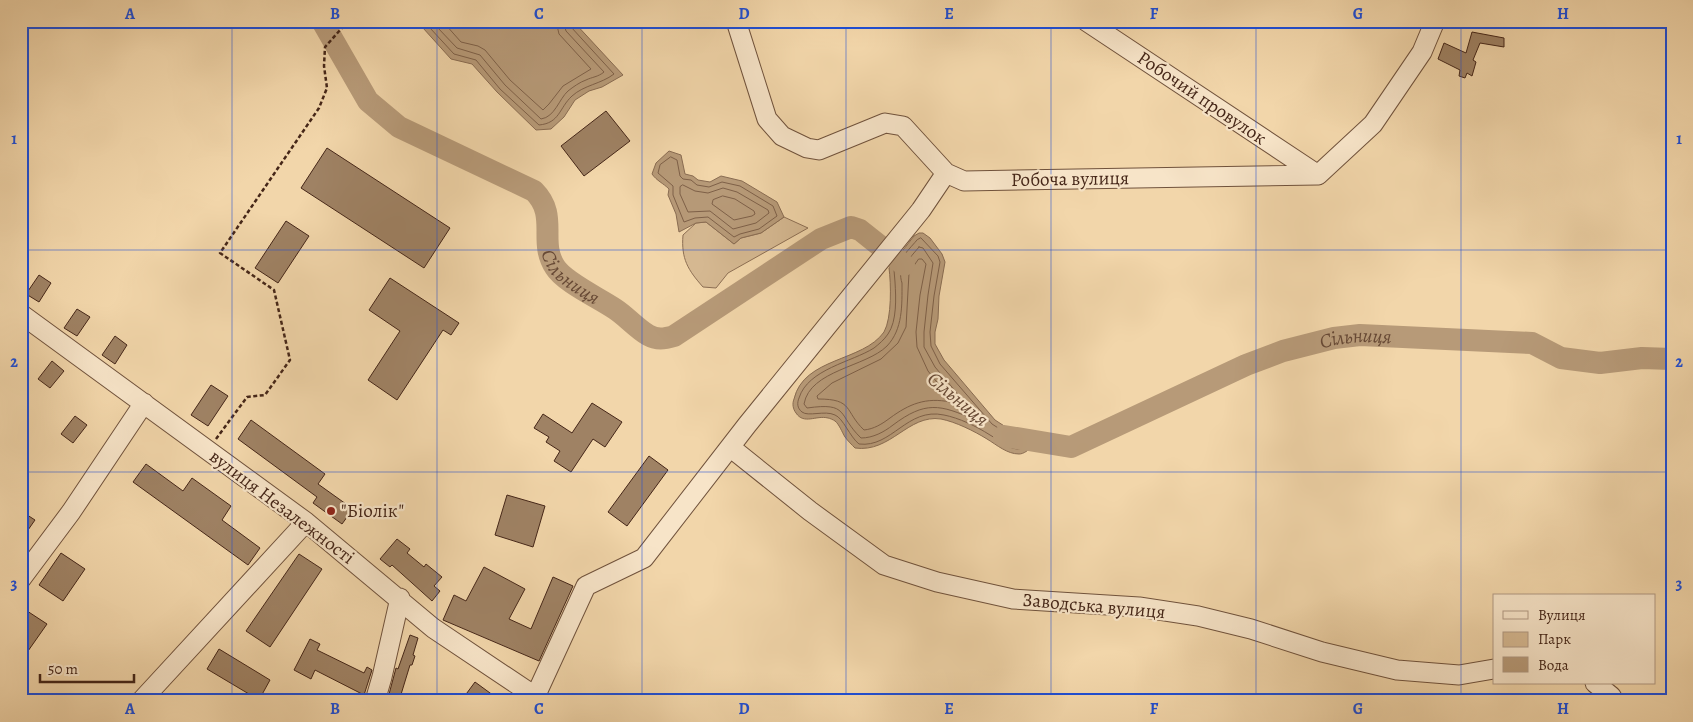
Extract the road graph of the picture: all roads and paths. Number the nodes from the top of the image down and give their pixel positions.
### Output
1 (348, 21) edge
2 (736, 21) edge
3 (1086, 21) edge
4 (1435, 21) edge
5 (946, 173) junction
6 (1318, 175) junction
7 (21, 314) edge
8 (144, 403) junction
9 (730, 447) junction
10 (208, 450) junction
11 (306, 522) junction
12 (21, 579) edge
13 (400, 598) junction
14 (1493, 668) edge
15 (1596, 684) edge
16 (538, 699) edge
17 (141, 701) edge
18 (375, 701) edge
19 (1614, 701) edge

1 - 10 path
2 - 5 street, Робоча вулиця
3 - 6 street, Робочий провулок
4 - 6 street
5 - 6 street, Робоча вулиця
5 - 9 street
7 - 8 street, вулиця Незалежності
8 - 10 street, вулиця Незалежності
8 - 12 street
9 - 14 street, Заводська вулиця
9 - 16 street
10 - 11 street, вулиця Незалежності
11 - 13 street, вулиця Незалежності
11 - 17 street
13 - 16 street, вулиця Незалежності
13 - 18 street
15 - 19 street

